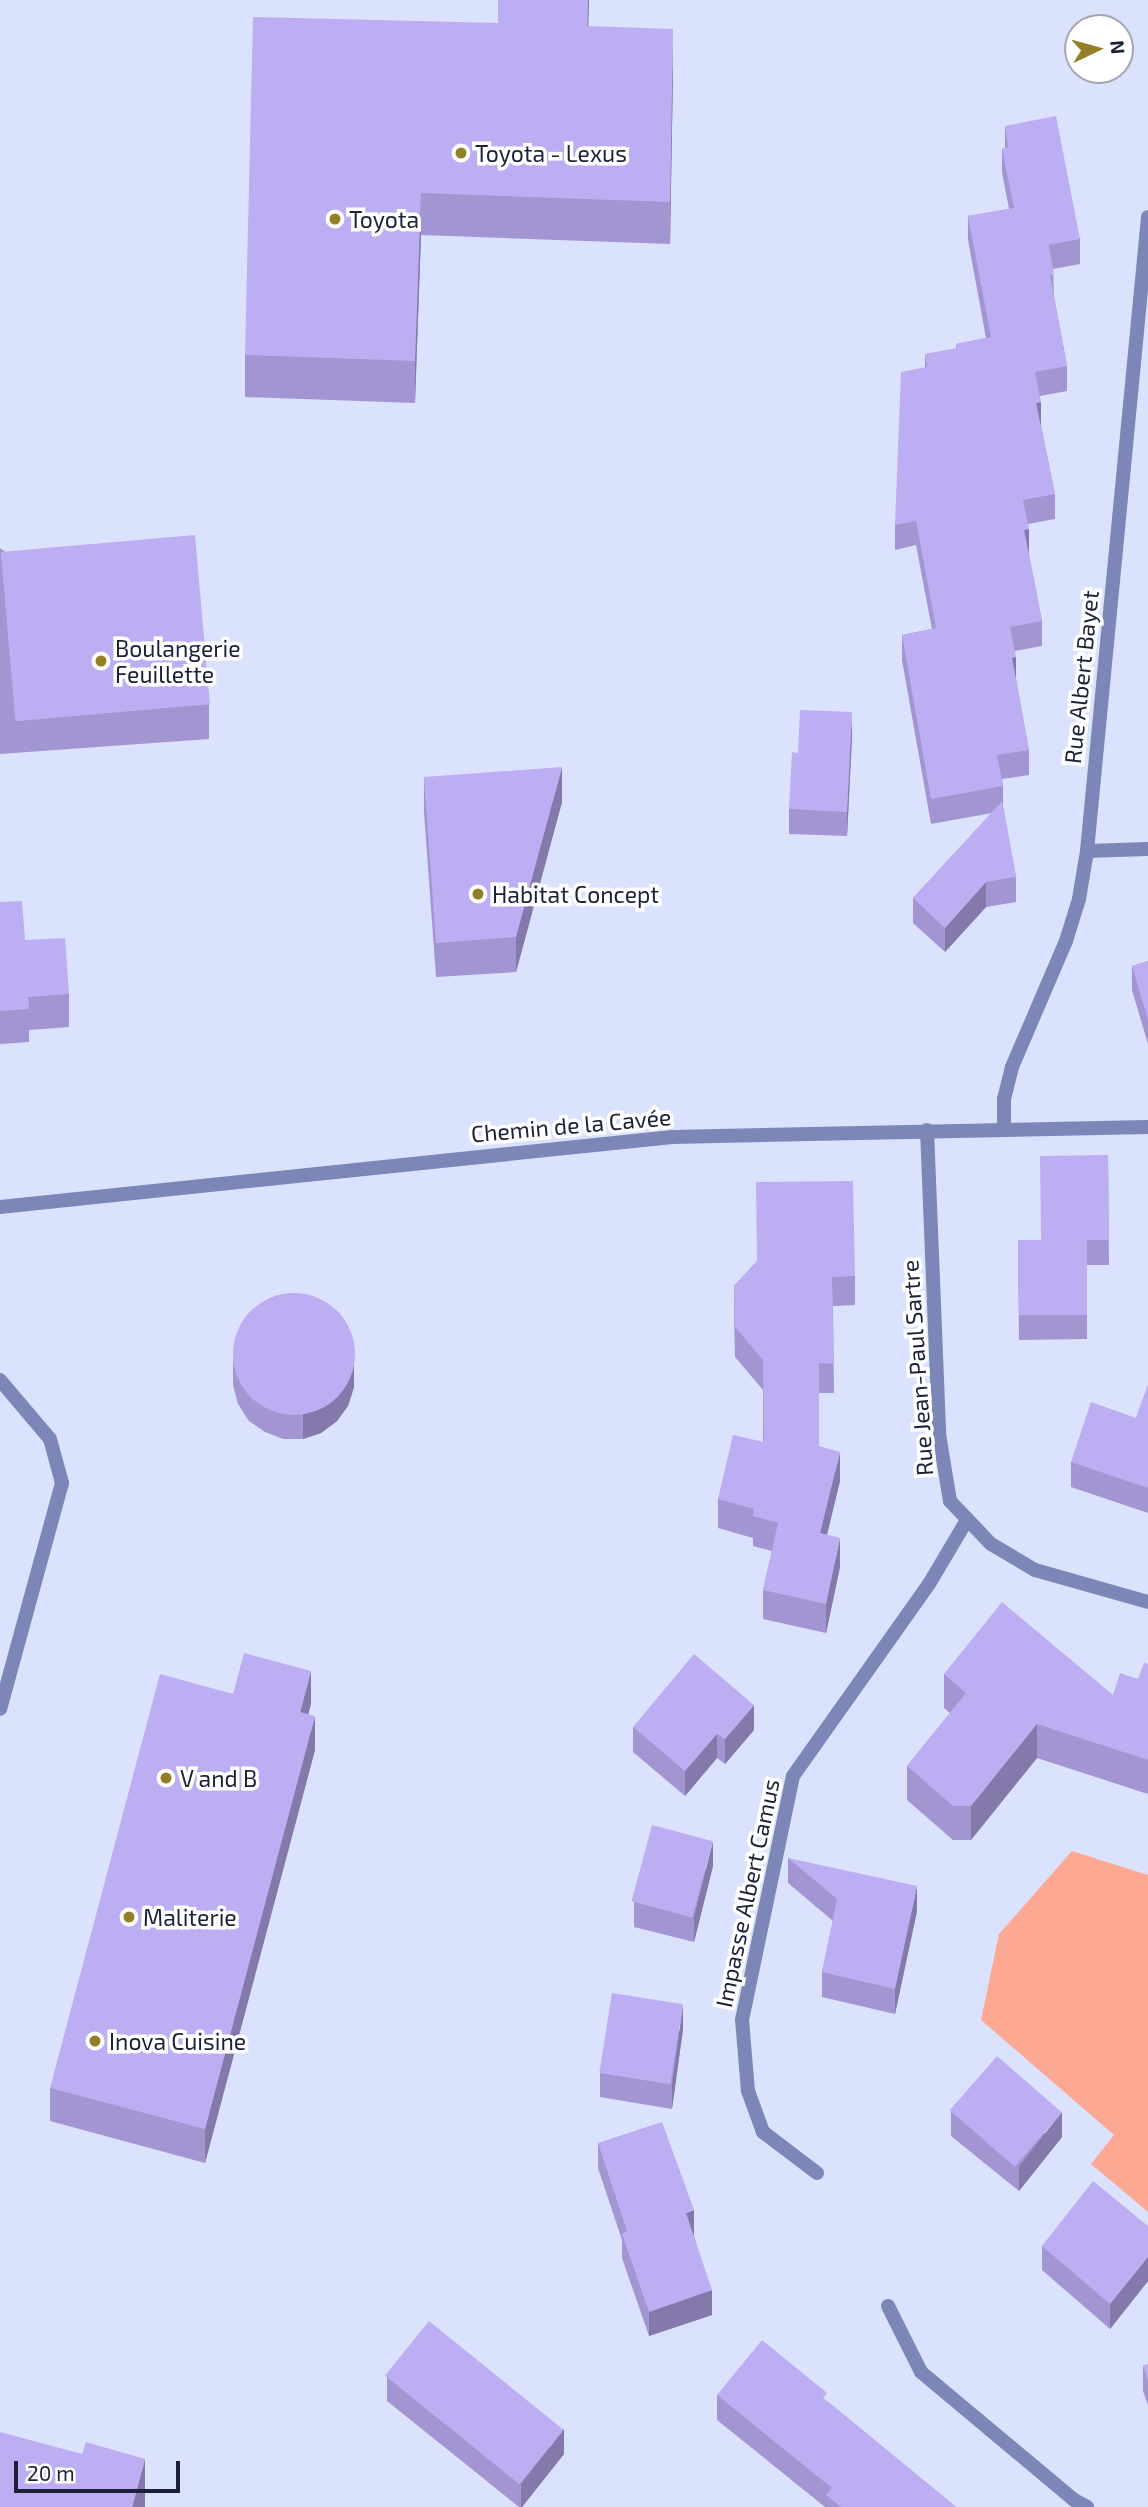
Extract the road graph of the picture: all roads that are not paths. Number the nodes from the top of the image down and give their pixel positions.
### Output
1 (1148, 218) edge
2 (1148, 849) edge
3 (1087, 852) junction
4 (1148, 1127) edge
5 (1004, 1128) junction
6 (927, 1130) junction
7 (0, 1207) edge
8 (0, 1380) edge
9 (967, 1520) junction
10 (1148, 1602) edge
11 (0, 1709) edge
12 (817, 2173) dead end
13 (888, 2306) dead end
14 (1087, 2507) edge

1 - 3 street, Rue Albert Bayet
2 - 3 street
3 - 5 street, Rue Albert Bayet
4 - 5 street, Chemin de la Cavée
5 - 6 street, Chemin de la Cavée
6 - 7 street, Chemin de la Cavée
6 - 9 street, Rue Jean-Paul Sartre
8 - 11 street
9 - 10 street, Rue Jean-Paul Sartre
9 - 12 street, Impasse Albert Camus
13 - 14 street

